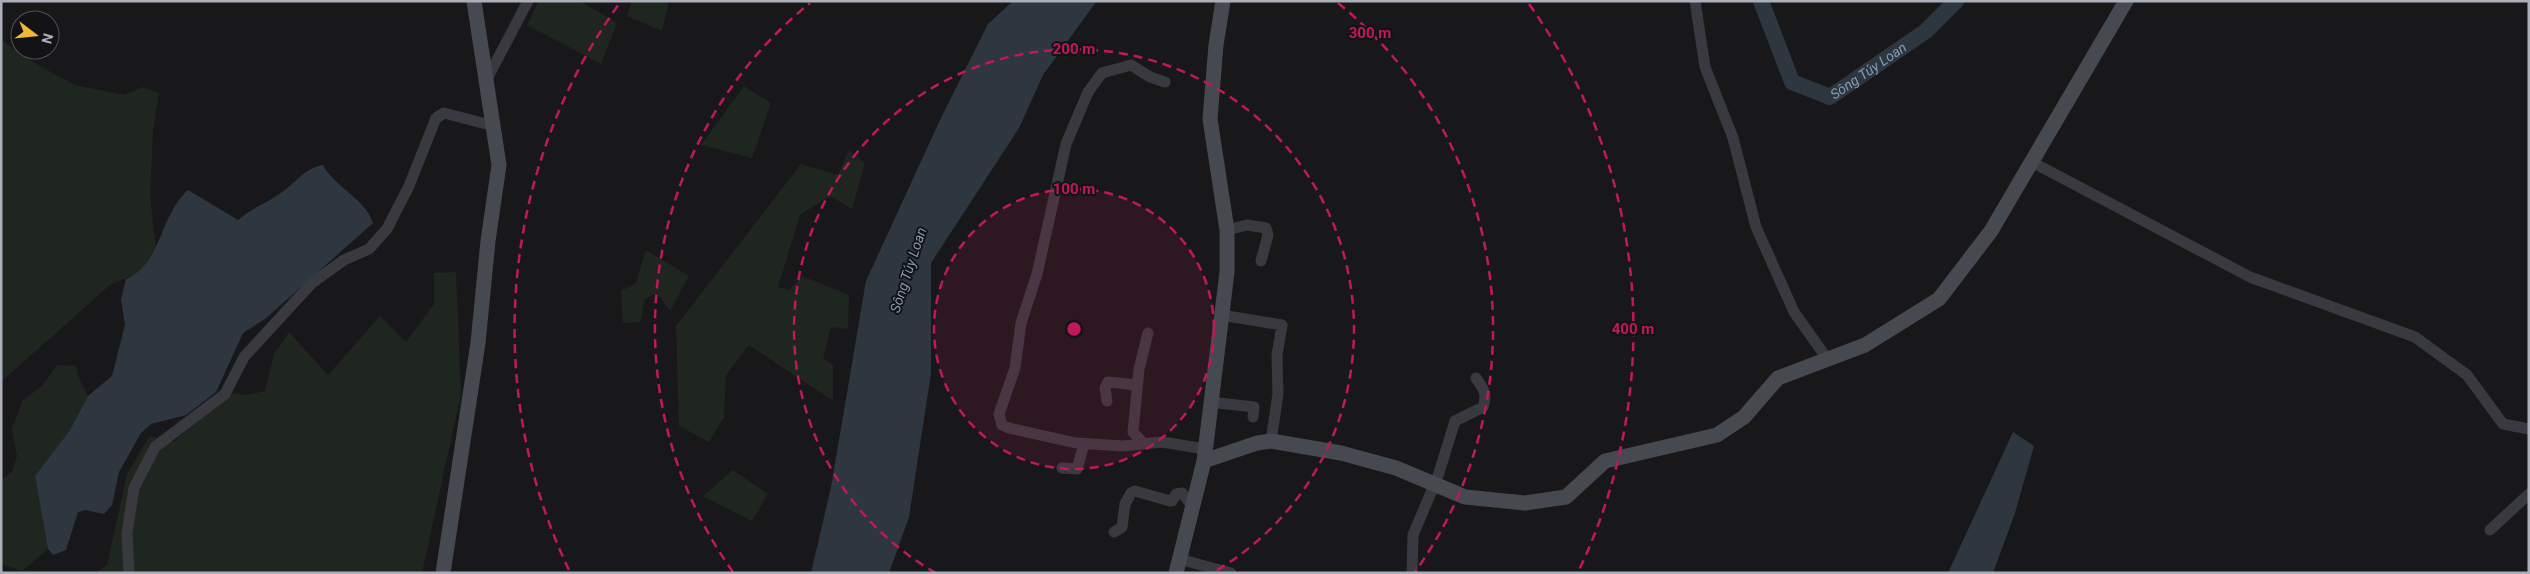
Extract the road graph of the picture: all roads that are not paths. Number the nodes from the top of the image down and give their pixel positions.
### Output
1 (474, 1) edge
2 (528, 1) edge
3 (1223, 1) edge
4 (1695, 1) edge
5 (2126, 1) edge
6 (487, 78) junction
7 (1165, 82) dead end
8 (494, 126) junction
9 (2032, 162) junction
10 (1227, 230) junction
11 (1261, 261) dead end
12 (1221, 315) junction
13 (1148, 333) dead end
14 (1828, 360) junction
15 (1476, 378) dead end
16 (1137, 385) junction
17 (1107, 401) dead end
18 (1210, 402) junction
19 (1253, 417) dead end
20 (2529, 429) edge
21 (1272, 441) junction
22 (1143, 443) junction
23 (1084, 444) junction
24 (1205, 455) junction
25 (1062, 468) dead end
26 (1434, 484) junction
27 (2529, 494) edge
28 (1192, 506) junction
29 (2490, 530) dead end
30 (1114, 532) dead end
31 (1177, 566) edge
32 (129, 573) edge
33 (443, 573) edge
34 (1231, 573) edge
35 (1412, 573) edge

1 - 6 street
2 - 6 street
3 - 10 street
4 - 14 street
5 - 9 street
6 - 8 street
7 - 23 street
8 - 32 street
8 - 33 street
9 - 14 street
9 - 20 street
10 - 11 street
10 - 12 street
12 - 18 street
12 - 21 street
13 - 16 street
14 - 26 street
15 - 26 street
16 - 17 street
16 - 22 street
18 - 19 street
18 - 24 street
21 - 24 street
21 - 26 street
22 - 23 street
22 - 24 street
23 - 25 street
24 - 28 street
26 - 35 street
27 - 29 street
28 - 30 street
28 - 31 street
31 - 34 street

